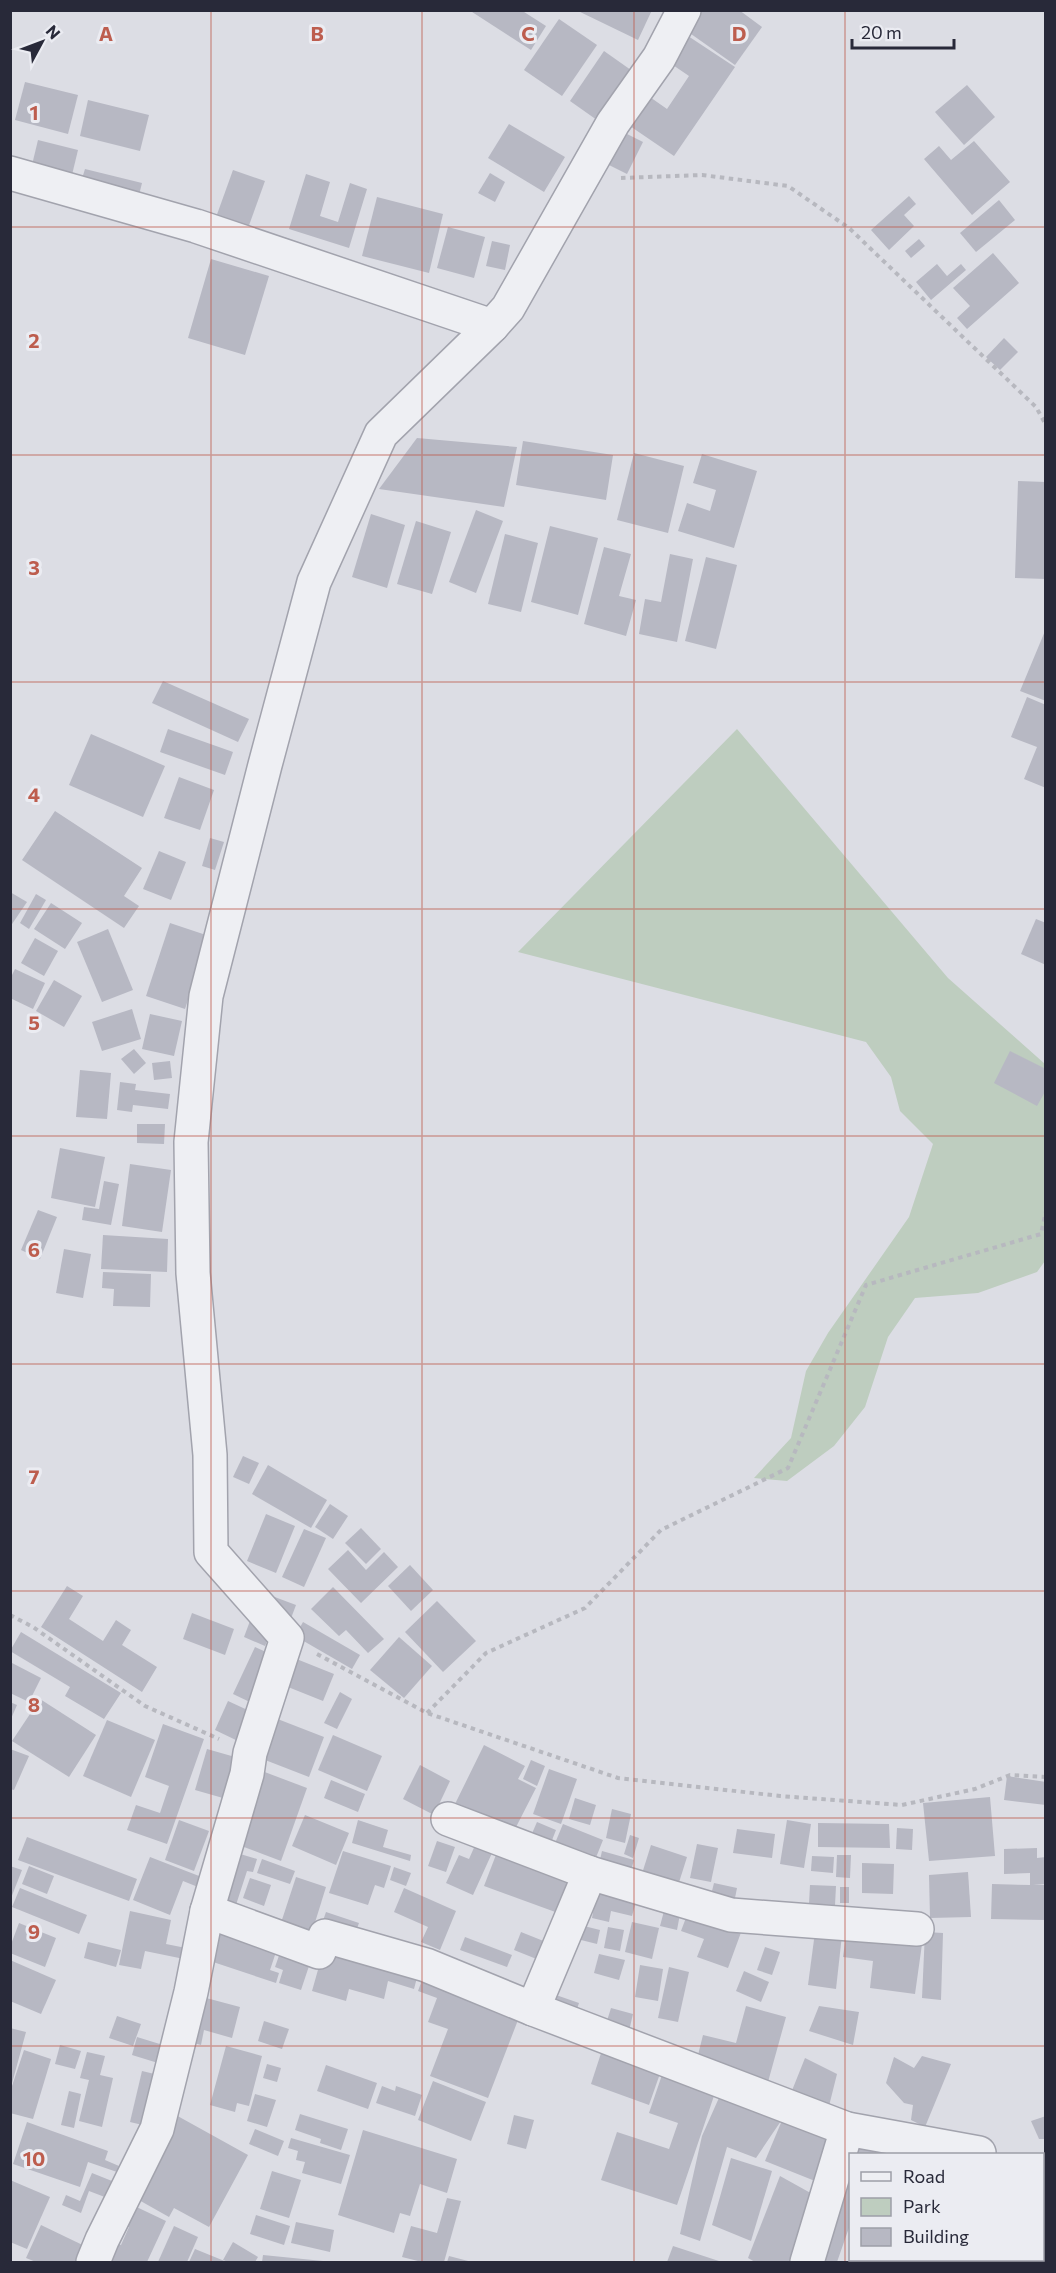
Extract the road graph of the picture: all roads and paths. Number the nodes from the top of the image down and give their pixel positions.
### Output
1 (684, 10) edge
2 (10, 173) edge
3 (581, 180) junction
4 (492, 326) junction
5 (1046, 425) edge
6 (1046, 1211) edge
7 (10, 1615) edge
8 (287, 1638) junction
9 (427, 1713) junction
10 (250, 1752) junction
11 (1046, 1777) edge
12 (448, 1819) dead end
13 (591, 1874) junction
14 (207, 1911) junction
15 (917, 1929) dead end
16 (533, 2009) junction
17 (847, 2129) junction
18 (933, 2150) edge
19 (979, 2153) dead end
20 (93, 2262) edge
21 (807, 2262) edge

1 - 3 street
2 - 4 street
3 - 4 street
3 - 5 path
4 - 8 street
6 - 9 path
7 - 10 path
8 - 9 path
8 - 10 street
9 - 11 path
10 - 14 street
12 - 13 street
13 - 15 street
13 - 16 street
14 - 16 street
14 - 20 street
16 - 17 street
17 - 18 street
17 - 21 street
18 - 19 street

